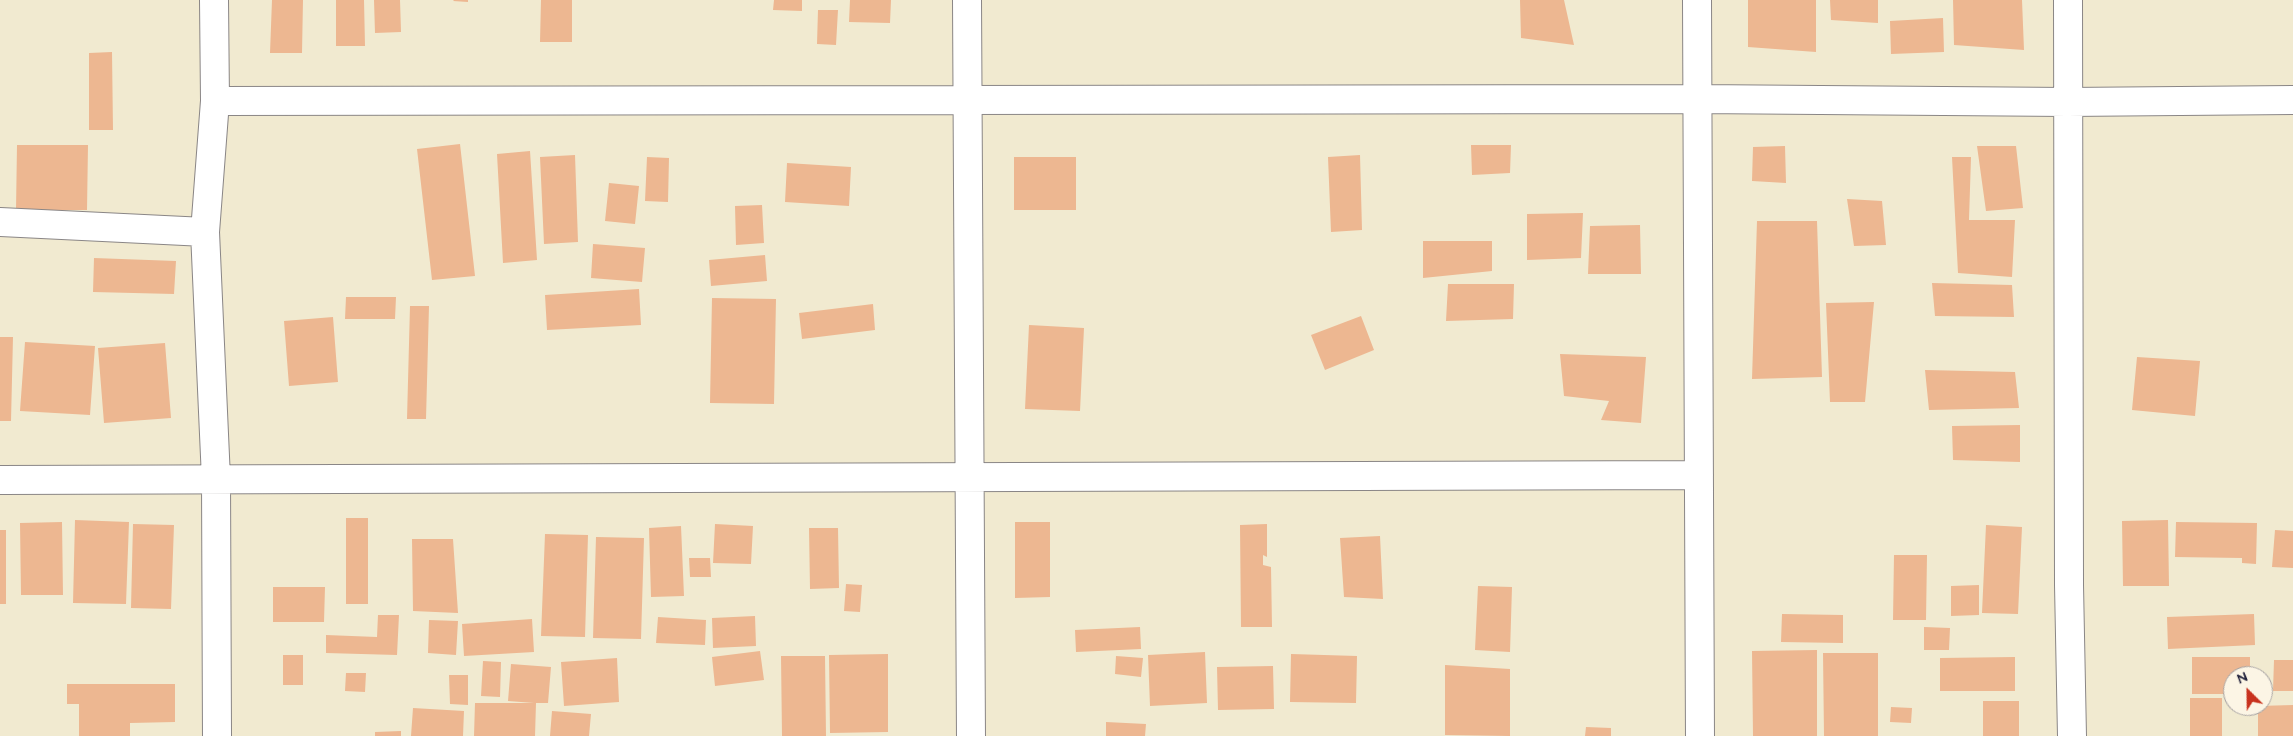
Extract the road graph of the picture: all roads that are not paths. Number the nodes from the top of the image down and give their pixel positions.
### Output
1 (214, 0) edge
2 (968, 0) edge
3 (1697, 0) edge
4 (2068, 0) edge
5 (1697, 99) junction
6 (968, 100) junction
7 (2293, 100) edge
8 (214, 101) junction
9 (2067, 102) junction
10 (0, 222) edge
11 (205, 232) junction
12 (1699, 475) junction
13 (970, 477) junction
14 (216, 479) junction
15 (0, 480) edge
16 (217, 736) edge
17 (971, 736) edge
18 (1700, 736) edge
19 (2072, 736) edge

1 - 8 street
2 - 6 street
3 - 5 street
4 - 9 street
5 - 6 street
5 - 9 street
5 - 12 street
6 - 8 street
6 - 13 street
7 - 9 street
8 - 11 street
9 - 19 street
10 - 11 street
11 - 14 street
12 - 13 street
12 - 18 street
13 - 14 street
13 - 17 street
14 - 15 street
14 - 16 street

